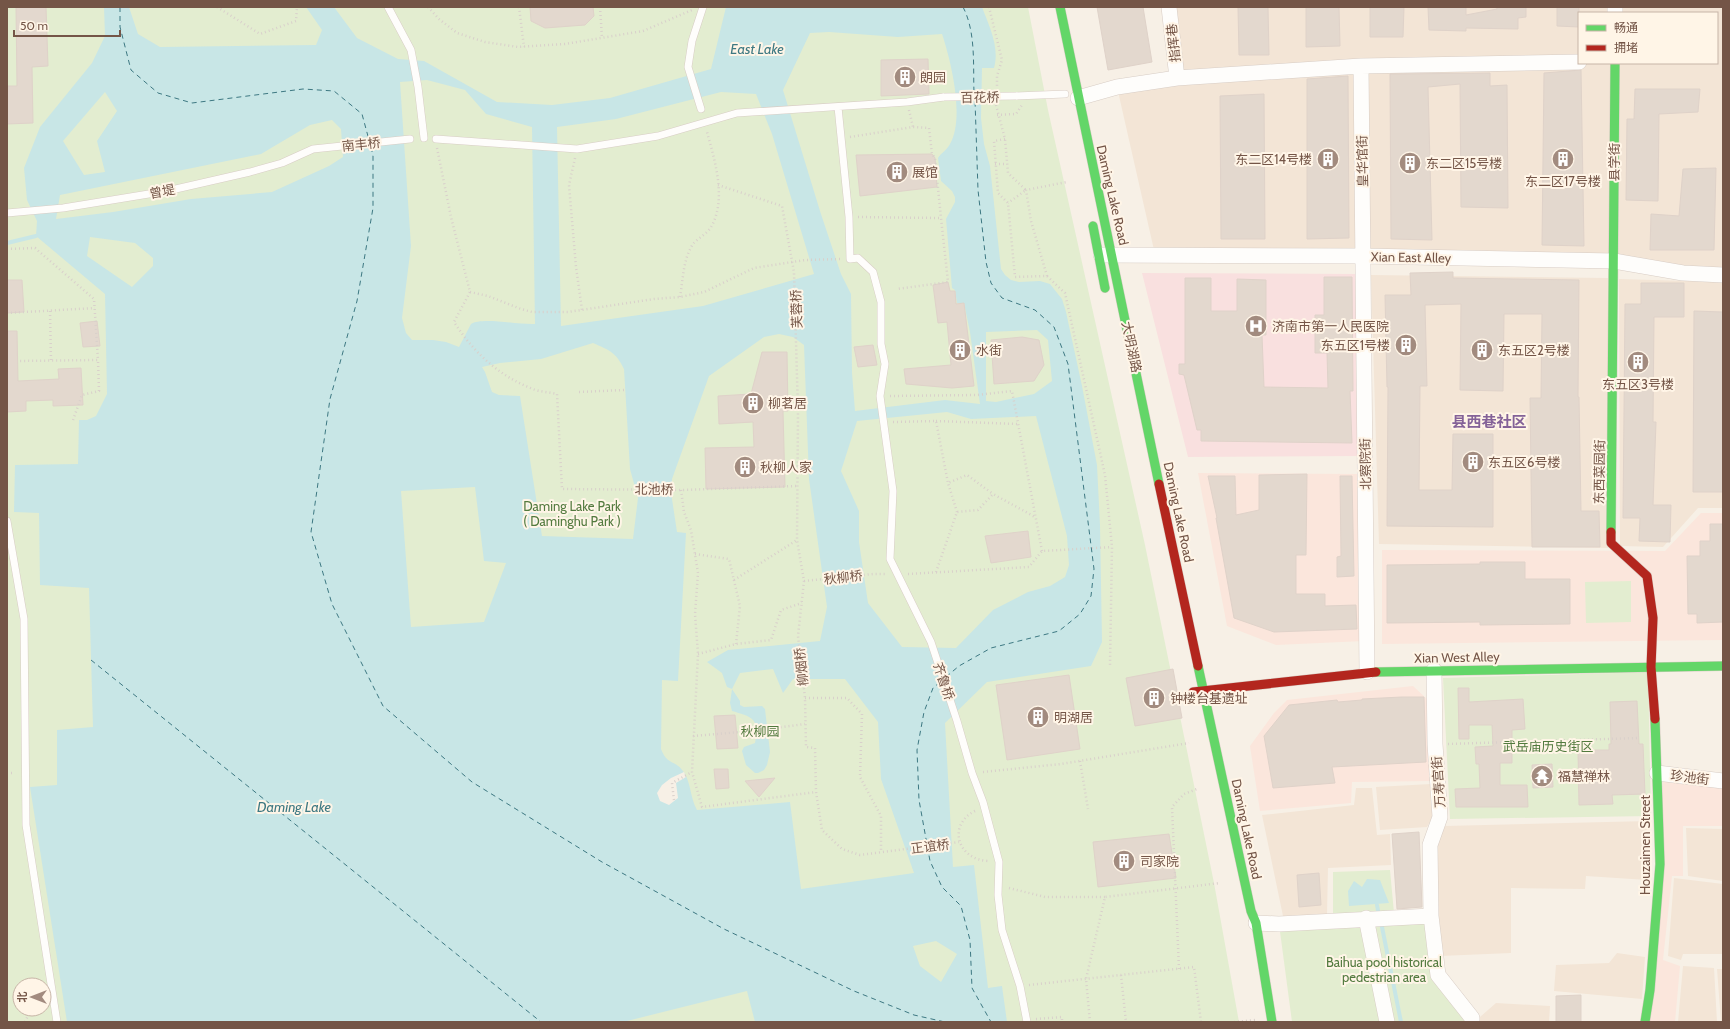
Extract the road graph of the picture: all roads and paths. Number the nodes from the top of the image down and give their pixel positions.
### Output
1 (217, 7) edge
2 (296, 7) edge
3 (388, 7) edge
4 (428, 7) edge
5 (520, 7) edge
6 (600, 7) edge
7 (698, 7) edge
8 (703, 7) edge
9 (989, 7) edge
10 (1060, 7) edge
11 (1169, 7) edge
12 (602, 38) junction
13 (524, 47) junction
14 (1578, 62) edge
15 (1615, 64) edge
16 (1361, 66) junction
17 (997, 76) dead end
18 (1177, 78) junction
19 (1028, 95) junction
20 (1068, 95) junction
21 (996, 100) dead end
22 (907, 102) junction
23 (838, 107) junction
24 (701, 109) dead end
25 (998, 115) junction
26 (704, 122) junction
27 (913, 127) junction
28 (424, 138) dead end
29 (840, 138) junction
30 (410, 139) dead end
31 (436, 139) joint
32 (1004, 139) junction
33 (313, 149) joint
34 (577, 149) junction
35 (995, 164) junction
36 (1006, 164) junction
37 (1067, 182) dead end
38 (718, 185) junction
39 (1026, 190) junction
40 (1008, 203) junction
41 (7, 213) edge
42 (1090, 215) dead end
43 (849, 217) junction
44 (941, 218) junction
45 (7, 249) edge
46 (1113, 254) junction
47 (1098, 255) junction
48 (1364, 256) junction
49 (841, 259) dead end
50 (1614, 261) junction
51 (793, 262) junction
52 (1723, 275) edge
53 (1047, 276) junction
54 (897, 288) dead end
55 (470, 292) junction
56 (1108, 296) dead end
57 (680, 297) junction
58 (95, 308) junction
59 (582, 310) junction
60 (50, 311) junction
61 (7, 312) edge
62 (98, 360) junction
63 (18, 361) dead end
64 (52, 361) junction
65 (624, 390) dead end
66 (579, 392) dead end
67 (880, 398) junction
68 (73, 420) dead end
69 (884, 422) junction
70 (936, 422) junction
71 (1018, 424) junction
72 (948, 483) junction
73 (798, 486) junction
74 (682, 490) junction
75 (993, 494) junction
76 (957, 512) junction
77 (1034, 517) junction
78 (7, 521) edge
79 (797, 540) junction
80 (1112, 547) junction
81 (1042, 551) junction
82 (695, 554) junction
83 (936, 572) junction
84 (873, 574) dead end
85 (897, 575) junction
86 (734, 580) junction
87 (804, 581) junction
88 (802, 603) junction
89 (736, 644) junction
90 (698, 654) junction
91 (1110, 665) dead end
92 (1723, 666) edge
93 (1651, 667) junction
94 (1434, 670) junction
95 (1366, 672) junction
96 (1204, 691) junction
97 (1193, 692) dead end
98 (804, 698) junction
99 (805, 724) junction
100 (693, 736) junction
101 (1656, 738) junction
102 (1189, 743) dead end
103 (1436, 744) junction
104 (1080, 761) junction
105 (692, 772) junction
106 (1658, 772) junction
107 (972, 773) junction
108 (1723, 781) edge
109 (1198, 789) dead end
110 (816, 792) junction
111 (674, 800) dead end
112 (985, 806) junction
113 (1088, 809) dead end
114 (959, 842) junction
115 (881, 852) junction
116 (999, 862) junction
117 (1220, 883) dead end
118 (998, 886) junction
119 (1176, 888) junction
120 (1105, 897) junction
121 (1432, 916) junction
122 (1368, 918) junction
123 (1256, 923) junction
124 (1179, 969) junction
125 (1121, 975) junction
126 (1086, 979) junction
127 (1020, 986) junction
128 (1260, 1020) dead end
129 (1027, 1021) edge
130 (57, 1022) edge
131 (1062, 1022) edge
132 (1090, 1022) edge
133 (1126, 1022) edge
134 (1201, 1022) edge
135 (1234, 1022) edge
136 (1272, 1022) edge
137 (1387, 1022) edge
138 (1472, 1022) edge
139 (1645, 1022) edge

1 - 2 path
3 - 28 lane
4 - 13 path
5 - 13 path
6 - 12 path
7 - 12 path
8 - 24 lane
9 - 17 path
10 - 20 main road, Daming Lake Road
11 - 18 street, 指挥巷
12 - 13 path
14 - 16 street
15 - 50 main road, 县学街
16 - 18 street
16 - 48 street, 皇华馆街
18 - 20 street
19 - 20 lane, 百花桥
19 - 22 lane, 百花桥, bridge
19 - 25 path
20 - 46 main road, Daming Lake Road
21 - 25 path
22 - 23 lane, 百花桥
22 - 27 path
23 - 26 lane, 百花桥
23 - 29 lane
25 - 32 path
26 - 34 lane, 百花桥
26 - 38 path
27 - 29 path
27 - 44 path
29 - 43 lane
30 - 33 lane, 南丰桥
31 - 34 lane, 百花桥
31 - 55 path
32 - 35 path
32 - 36 path
33 - 41 lane, 曾堤
34 - 59 path
35 - 36 path
35 - 40 path
36 - 39 path
37 - 39 path
38 - 51 path, 芙蓉桥
38 - 57 path
39 - 40 path
39 - 53 path
40 - 53 path
42 - 47 main road
43 - 44 path
43 - 67 lane, 齐鲁桥
44 - 54 path
45 - 58 path
46 - 47 street, Xian East Alley
46 - 48 street, Xian East Alley
46 - 96 main road, Daming Lake Road
47 - 56 main road
48 - 50 street, Xian East Alley
48 - 95 street, 北察院街
49 - 51 path
50 - 52 street, Xian East Alley
50 - 93 main road, 东西菜园街
51 - 57 path
51 - 73 path, 芙蓉桥
53 - 80 path
55 - 59 path
55 - 74 path, 北池桥
57 - 59 path
58 - 60 path
58 - 62 path
60 - 61 path
60 - 64 path
62 - 64 path
62 - 68 path
63 - 64 path
65 - 66 path
67 - 69 lane, 齐鲁桥
67 - 71 path
69 - 70 path
69 - 85 lane, 齐鲁桥
70 - 71 path
70 - 72 path
71 - 77 path
72 - 75 path
72 - 76 path
73 - 74 path, 北池桥
73 - 79 path, 柳烟桥
74 - 82 path
75 - 76 path
75 - 77 path
76 - 83 path
77 - 81 path
78 - 130 lane
79 - 86 path
79 - 87 path, 柳烟桥
80 - 81 path
80 - 91 path
81 - 83 path
82 - 86 path
82 - 90 path
83 - 85 path
84 - 87 path, 秋柳桥
85 - 107 lane, 齐鲁桥
86 - 89 path
87 - 88 path, 柳烟桥
88 - 89 path
88 - 98 path, 柳烟桥
89 - 90 path
90 - 100 path
92 - 93 main road, Xian West Alley
93 - 94 main road, Xian West Alley
93 - 101 main road, Houzaimen Street
94 - 95 main road, Xian West Alley
94 - 103 street, 万寿宫街
95 - 96 main road, Xian West Alley
96 - 97 main road, Xian West Alley
96 - 123 main road, Daming Lake Road
98 - 99 path, 柳烟桥
98 - 115 path
99 - 100 path
99 - 110 path, 柳烟桥
100 - 105 path
101 - 103 path
101 - 106 main road, Houzaimen Street
102 - 104 path
103 - 121 street, 万寿宫街
104 - 107 path
104 - 113 path
105 - 110 path
105 - 111 path
106 - 108 street, 珍池街
106 - 139 main road, Houzaimen Street
107 - 112 lane, 齐鲁桥
109 - 119 path
110 - 115 path, 正谊桥
112 - 114 path
112 - 116 lane, 齐鲁桥
114 - 115 path, 正谊桥
114 - 116 path
116 - 118 lane, 齐鲁桥
117 - 119 path
118 - 120 path
118 - 127 lane, 齐鲁桥
119 - 120 path
119 - 124 path
120 - 126 path
121 - 122 street
121 - 138 street, 万寿宫街
122 - 123 street
122 - 137 street
123 - 136 main road, Daming Lake Road
124 - 125 path
124 - 134 path
125 - 126 path
125 - 133 path
126 - 127 path
126 - 132 path
127 - 129 lane, 齐鲁桥
128 - 135 path
129 - 131 path

